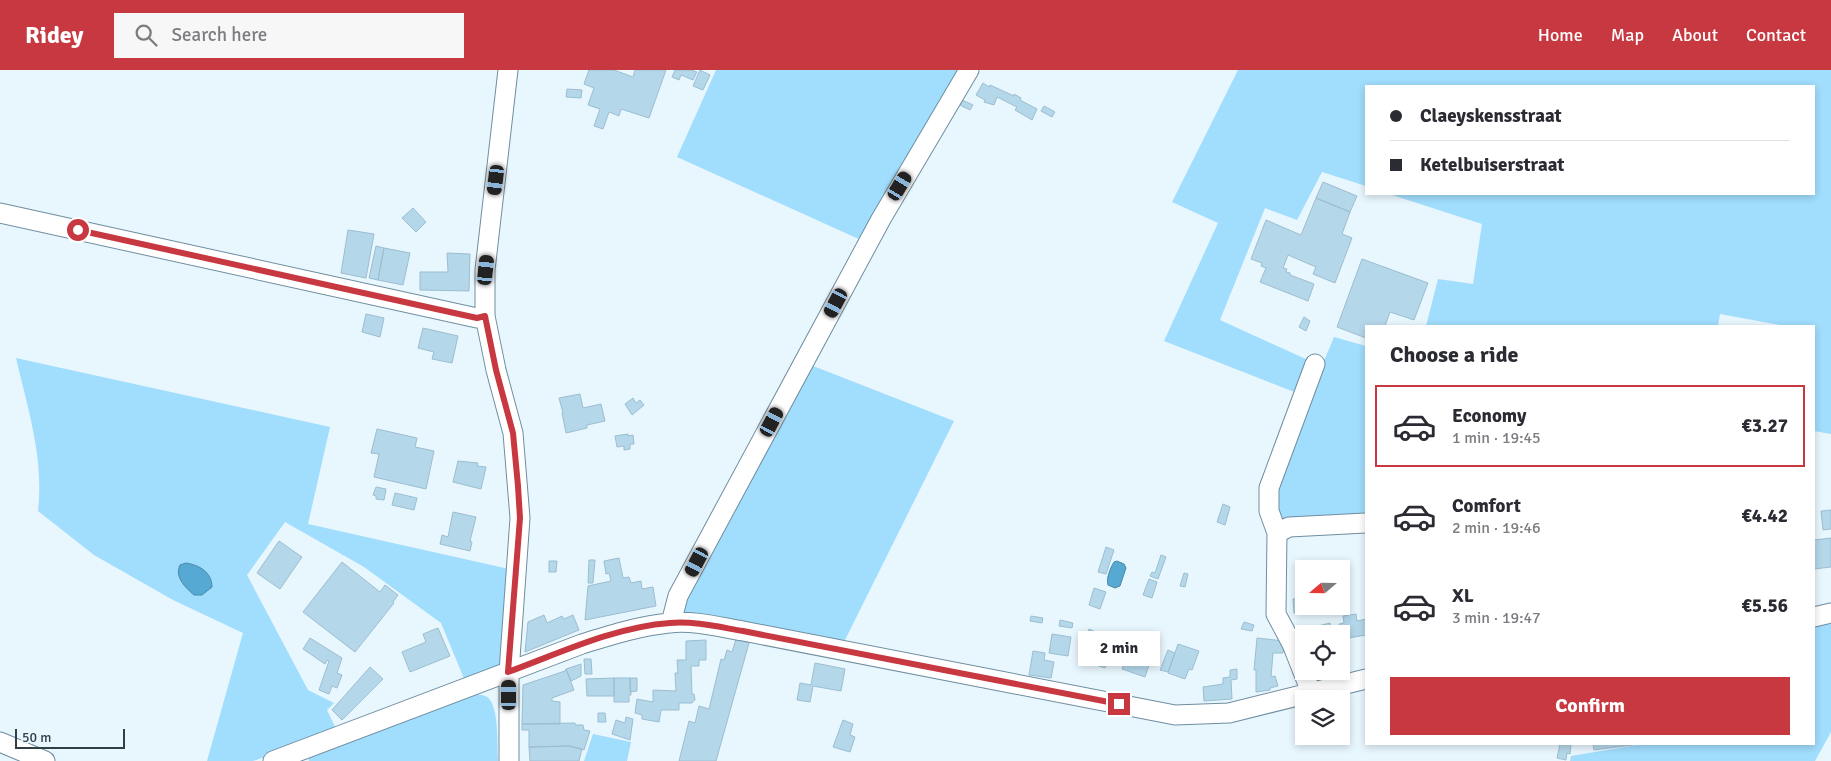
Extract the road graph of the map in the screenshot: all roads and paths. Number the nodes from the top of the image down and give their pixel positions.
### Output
1 (508, 70) edge
2 (969, 70) edge
3 (0, 213) edge
4 (485, 316) junction
5 (1315, 364) dead end
6 (1365, 523) edge
7 (1277, 533) junction
8 (1831, 613) edge
9 (1815, 617) edge
10 (671, 623) junction
11 (508, 672) junction
12 (1365, 678) edge
13 (1310, 690) edge
14 (1319, 690) edge
15 (1295, 696) edge
16 (0, 742) edge
17 (45, 761) edge
18 (273, 761) edge
19 (509, 761) edge

1 - 4 street
2 - 10 street
3 - 4 street
4 - 11 street
5 - 7 street
6 - 7 street
7 - 13 street
8 - 9 street
10 - 11 street
10 - 15 street
11 - 18 street
11 - 19 street
12 - 14 street
16 - 17 street

